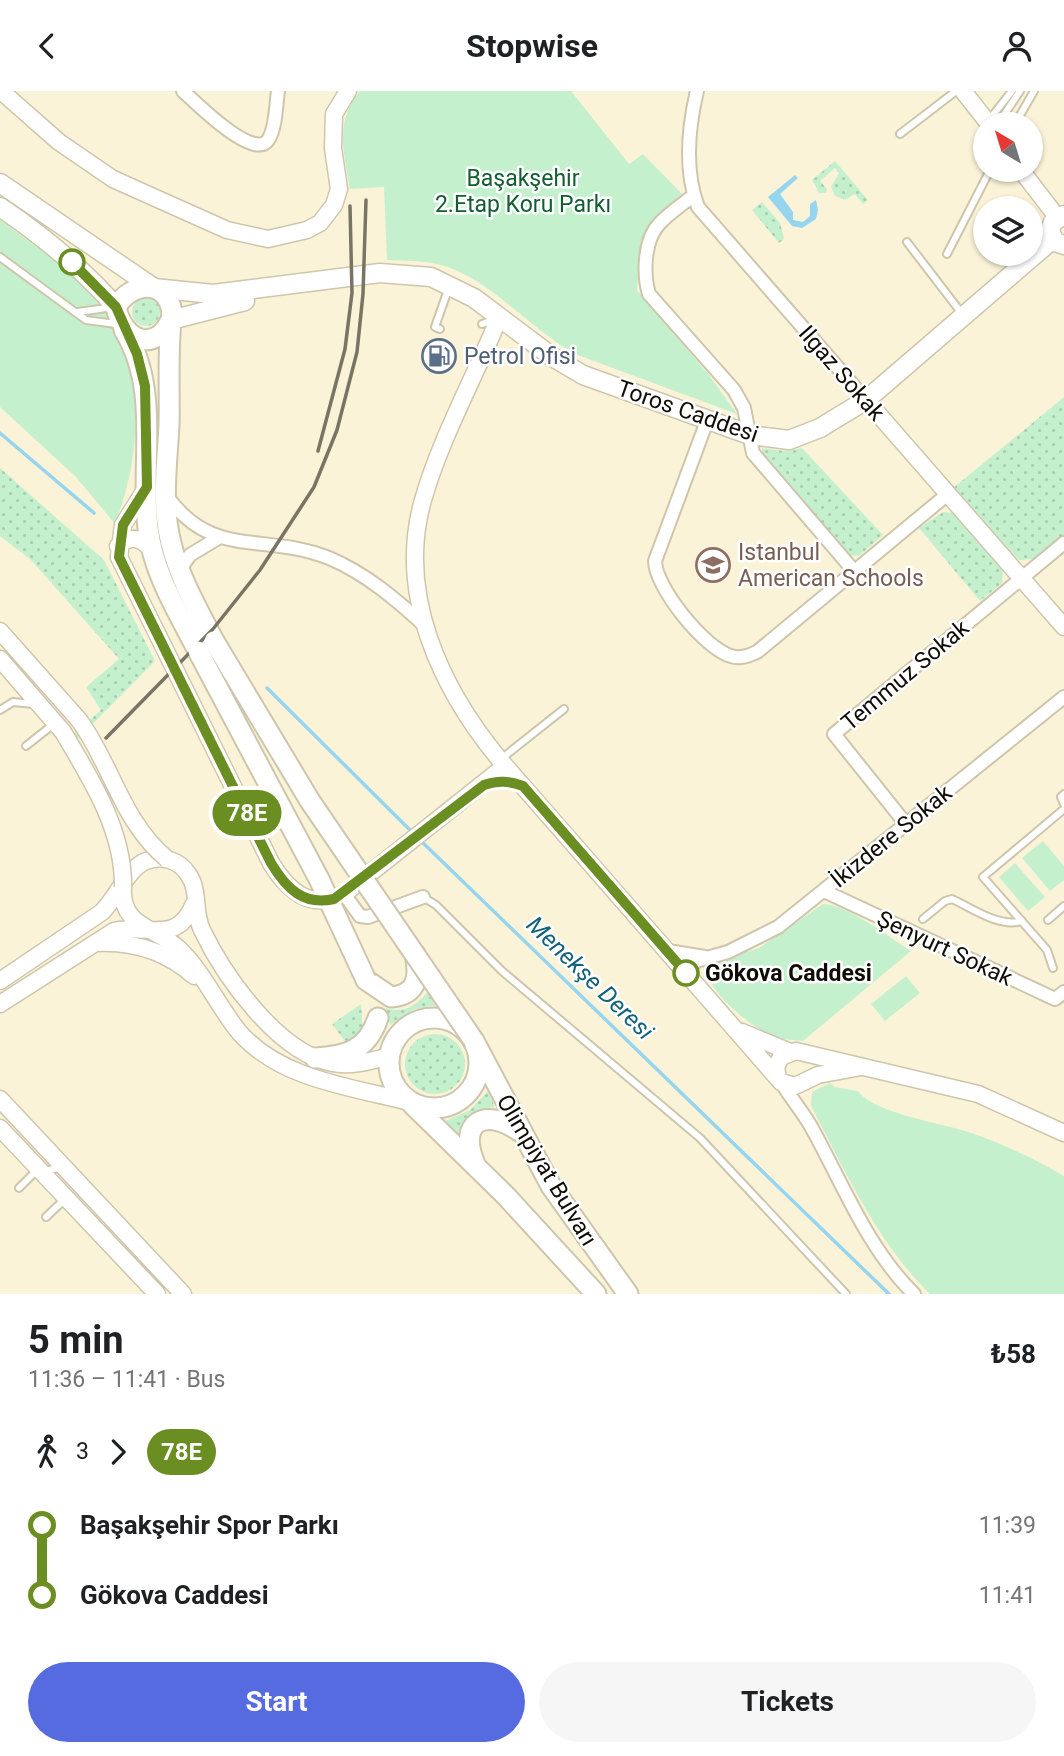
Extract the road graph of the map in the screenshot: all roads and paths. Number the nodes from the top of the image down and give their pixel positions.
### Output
1 (1, 91) edge
2 (183, 91) edge
3 (278, 91) edge
4 (348, 91) edge
5 (697, 91) edge
6 (956, 91) edge
7 (963, 91) edge
8 (1012, 91) edge
9 (1020, 91) edge
10 (1034, 91) edge
11 (981, 112) edge
12 (998, 112) edge
13 (1001, 112) edge
14 (1022, 112) edge
15 (900, 134) dead end
16 (984, 182) edge
17 (1031, 182) edge
18 (0, 183) edge
19 (694, 195) junction
20 (0, 207) edge
21 (1060, 216) edge
22 (907, 242) dead end
23 (1058, 242) edge
24 (947, 254) dead end
25 (0, 257) edge
26 (450, 285) junction
27 (154, 288) junction
28 (78, 312) junction
29 (963, 315) junction
30 (118, 317) junction
31 (499, 318) junction
32 (171, 320) junction
33 (482, 324) dead end
34 (440, 329) dead end
35 (866, 400) junction
36 (707, 421) junction
37 (750, 435) junction
38 (147, 487) junction
39 (949, 493) junction
40 (166, 494) junction
41 (218, 538) junction
42 (1064, 543) edge
43 (118, 546) junction
44 (152, 550) junction
45 (180, 569) junction
46 (854, 571) junction
47 (1023, 577) junction
48 (425, 627) junction
49 (1064, 627) edge
50 (0, 631) edge
51 (206, 646) junction
52 (0, 650) edge
53 (0, 659) edge
54 (29, 661) junction
55 (1064, 697) edge
56 (44, 706) junction
57 (564, 709) dead end
58 (0, 711) edge
59 (79, 720) junction
60 (60, 727) junction
61 (486, 743) junction
62 (26, 746) dead end
63 (503, 763) junction
64 (523, 786) junction
65 (480, 788) junction
66 (1064, 794) edge
67 (1064, 806) edge
68 (906, 824) junction
69 (167, 859) junction
70 (123, 887) junction
71 (824, 891) junction
72 (344, 894) junction
73 (423, 897) joint
74 (194, 904) junction
75 (1064, 907) edge
76 (923, 919) dead end
77 (1048, 920) dead end
78 (1022, 921) junction
79 (146, 929) junction
80 (94, 944) junction
81 (668, 951) junction
82 (415, 954) junction
83 (709, 958) junction
84 (1053, 968) dead end
85 (686, 973) junction
86 (366, 980) junction
87 (0, 981) edge
88 (698, 988) junction
89 (209, 989) junction
90 (1064, 992) edge
91 (0, 1004) edge
92 (378, 1019) junction
93 (736, 1030) junction
94 (474, 1041) junction
95 (798, 1054) junction
96 (390, 1056) junction
97 (314, 1058) junction
98 (861, 1067) junction
99 (779, 1080) junction
100 (806, 1081) junction
101 (0, 1099) edge
102 (410, 1102) junction
103 (809, 1123) junction
104 (0, 1128) edge
105 (520, 1132) junction
106 (1064, 1133) edge
107 (476, 1166) junction
108 (64, 1167) junction
109 (41, 1171) junction
110 (19, 1188) dead end
111 (66, 1198) junction
112 (46, 1217) dead end
113 (157, 1294) edge
114 (183, 1294) edge
115 (596, 1294) edge
116 (628, 1294) edge
117 (846, 1294) edge
118 (914, 1294) edge

1 - 4 street
2 - 3 street
5 - 19 street, Ilgaz Sokak
6 - 15 lane
7 - 11 street
8 - 12 lane
9 - 13 lane
10 - 14 lane
16 - 24 lane
17 - 21 street
18 - 27 main road
19 - 35 street, Ilgaz Sokak
19 - 37 street
20 - 30 main road
21 - 23 main road
22 - 29 lane
23 - 29 main road, Toros Caddesi
25 - 28 lane
26 - 27 main road, Toros Caddesi
26 - 31 main road, Toros Caddesi
26 - 32 main road, Toros Caddesi
26 - 34 lane
27 - 30 main road
27 - 32 main road
28 - 30 lane
28 - 30 lane
29 - 35 main road, Toros Caddesi
30 - 32 main road
30 - 38 main road
31 - 33 lane
31 - 36 main road, Toros Caddesi
31 - 48 street
32 - 40 main road
35 - 37 main road, Toros Caddesi
35 - 39 street, Ilgaz Sokak
36 - 37 main road, Toros Caddesi
36 - 46 street
37 - 46 street
38 - 43 street
38 - 44 main road
39 - 46 street
39 - 47 street, Ilgaz Sokak
40 - 41 street
40 - 45 main road
41 - 45 street
41 - 48 street
42 - 47 street, Temmuz Sokak
43 - 44 street
43 - 72 street
44 - 51 main road
45 - 51 main road
47 - 49 street, Ilgaz Sokak
47 - 68 street, Temmuz Sokak
48 - 61 street
50 - 54 street
51 - 82 main road, Olimpiyat Bulvarı, bridge
51 - 86 main road, bridge
52 - 54 street
53 - 56 street
54 - 59 street
55 - 68 street, İkizdere Sokak
56 - 58 lane
56 - 60 street
57 - 63 lane
59 - 60 street
59 - 69 street, bridge
60 - 62 lane
60 - 70 street, bridge
61 - 63 street
61 - 65 street
63 - 64 street
63 - 65 street
64 - 65 street
64 - 81 street
65 - 72 street
66 - 67 lane
67 - 78 lane
68 - 71 street, İkizdere Sokak
69 - 70 street, bridge
69 - 74 street
70 - 79 street
70 - 87 street
71 - 83 street, İkizdere Sokak
71 - 90 street, Şenyurt Sokak
72 - 73 street
73 - 117 lane
74 - 79 street
74 - 97 street
75 - 77 lane
76 - 78 lane
78 - 84 lane
79 - 80 street
79 - 89 street
80 - 89 street
80 - 91 street
81 - 83 street
81 - 85 street
82 - 86 main road, bridge
82 - 94 main road, Olimpiyat Bulvarı, bridge
83 - 85 street, İkizdere Sokak
83 - 88 street
85 - 88 street
86 - 92 main road
88 - 93 street
89 - 102 street
92 - 96 main road
92 - 97 main road
93 - 95 street
93 - 99 street
94 - 96 main road, bridge
94 - 102 main road
94 - 105 main road, Olimpiyat Bulvarı
95 - 98 street
95 - 99 street
95 - 100 street
96 - 97 street
96 - 102 main road
98 - 100 street
98 - 106 street
99 - 100 street
99 - 103 street
100 - 103 street
101 - 108 street
102 - 107 main road
103 - 118 street
104 - 109 street
105 - 107 main road
105 - 116 main road, Olimpiyat Bulvarı
107 - 115 main road
108 - 109 lane
108 - 114 street
109 - 110 lane
109 - 111 street
111 - 112 lane
111 - 113 street

